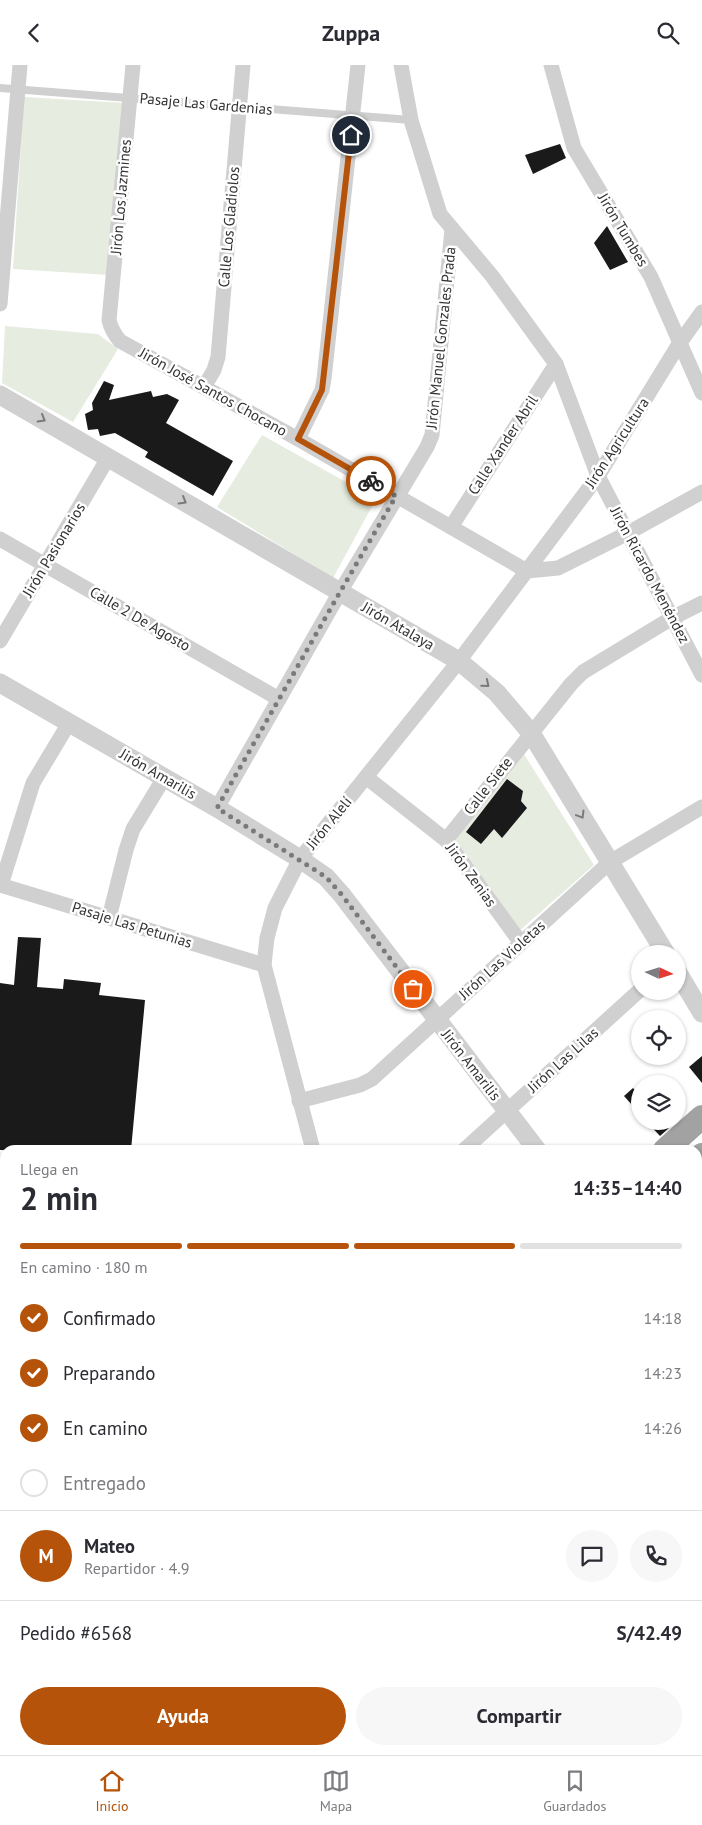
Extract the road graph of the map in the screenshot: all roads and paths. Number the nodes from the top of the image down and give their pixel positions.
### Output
1 (20, 65) edge
2 (133, 65) edge
3 (243, 65) edge
4 (358, 65) edge
5 (401, 65) edge
6 (550, 65) edge
7 (0, 88) edge
8 (18, 89) junction
9 (130, 98) junction
10 (240, 107) junction
11 (353, 116) junction
12 (411, 120) junction
13 (452, 229) junction
14 (0, 304) edge
15 (702, 312) edge
16 (110, 328) joint
17 (679, 345) junction
18 (556, 364) junction
19 (204, 387) junction
20 (702, 393) edge
21 (0, 395) edge
22 (298, 439) junction
23 (108, 458) junction
24 (598, 476) junction
25 (702, 491) edge
26 (396, 496) junction
27 (451, 527) junction
28 (628, 533) junction
29 (0, 539) edge
30 (45, 565) junction
31 (527, 571) junction
32 (340, 592) junction
33 (702, 603) edge
34 (672, 618) junction
35 (0, 641) edge
36 (459, 661) junction
37 (702, 675) edge
38 (0, 683) edge
39 (279, 699) junction
40 (69, 723) junction
41 (531, 733) junction
42 (164, 777) junction
43 (366, 777) junction
44 (702, 807) edge
45 (217, 808) junction
46 (446, 840) junction
47 (300, 859) junction
48 (610, 862) junction
49 (0, 885) edge
50 (109, 918) junction
51 (521, 943) junction
52 (661, 945) edge
53 (264, 965) junction
54 (686, 986) edge
55 (631, 998) edge
56 (702, 1013) edge
57 (436, 1020) junction
58 (299, 1101) junction
59 (507, 1111) junction
60 (702, 1117) edge
61 (312, 1145) edge
62 (470, 1145) edge
63 (533, 1145) edge
64 (671, 1145) edge

1 - 8 street
2 - 9 street, Jirón Los Jazmines
3 - 10 street, Calle Los Gladiolos
4 - 11 street
5 - 12 street, Jirón Ricardo Menéndez
6 - 17 street, Jirón Tumbes
7 - 8 lane, Pasaje Las Gardenias
8 - 9 lane, Pasaje Las Gardenias
8 - 14 street
9 - 10 lane, Pasaje Las Gardenias
9 - 16 street, Jirón Los Jazmines
10 - 11 lane, Pasaje Las Gardenias
10 - 19 street, Calle Los Gladiolos
11 - 12 lane, Pasaje Las Gardenias
11 - 22 street
12 - 13 street, Jirón Ricardo Menéndez
13 - 18 street, Jirón Ricardo Menéndez
13 - 26 street, Jirón Manuel Gonzales Prada
15 - 17 street, Jirón Agricultura
16 - 19 street, Jirón José Santos Chocano
17 - 20 street, Jirón Tumbes
17 - 24 street, Jirón Agricultura
18 - 24 street, Jirón Ricardo Menéndez
18 - 27 street, Calle Xander Abril
19 - 22 street, Jirón José Santos Chocano
21 -> 23 street, Jirón Atalaya
22 - 26 street, Jirón José Santos Chocano
23 - 30 street, Jirón Pasionarios
23 -> 32 street, Jirón Atalaya
24 - 28 street, Jirón Ricardo Menéndez
24 - 31 street, Jirón Agricultura
25 - 28 street
26 - 27 street, Jirón José Santos Chocano
26 - 32 street, Jirón Manuel Gonzales Prada
27 - 31 street, Jirón José Santos Chocano
28 - 31 street
28 - 34 street, Jirón Ricardo Menéndez
29 - 30 street, Calle 2 De Agosto
30 - 35 street, Jirón Pasionarios
30 - 39 street, Calle 2 De Agosto
31 - 36 street, Jirón Alelí
32 - 36 street, Jirón Atalaya
32 - 39 street, Jirón Manuel Gonzales Prada
33 - 34 street, Calle Siete
34 - 37 street, Jirón Ricardo Menéndez
34 - 41 street, Calle Siete
36 -> 41 street, Jirón Atalaya
36 - 43 street, Jirón Alelí
38 - 40 street, Jirón Amarilis
39 - 45 street, Jirón Manuel Gonzales Prada
40 - 42 street, Jirón Amarilis
40 - 49 street
41 - 46 street, Calle Siete
41 -> 48 street, Jirón Atalaya
42 - 45 street, Jirón Amarilis
42 - 50 street
43 - 46 street, Jirón Zenias
43 - 47 street, Jirón Alelí
44 - 48 street, Jirón Las Violetas
45 - 47 street, Jirón Amarilis
46 - 51 street, Jirón Zenias
47 - 53 street, Jirón Alelí
47 - 57 street, Jirón Amarilis
48 - 51 street, Jirón Las Violetas
48 - 52 street, Jirón Atalaya
49 - 50 street, Pasaje Las Petunias
50 - 53 street, Pasaje Las Petunias
51 - 57 street, Jirón Las Violetas
53 - 58 street, Jirón Alelí
54 - 56 street
55 - 59 street, Jirón Las Lilas
57 - 58 street, Jirón Las Violetas
57 - 59 street, Jirón Amarilis
58 - 61 street, Jirón Alelí
59 - 62 street, Jirón Las Lilas
59 - 63 street, Jirón Amarilis
60 - 64 highway

